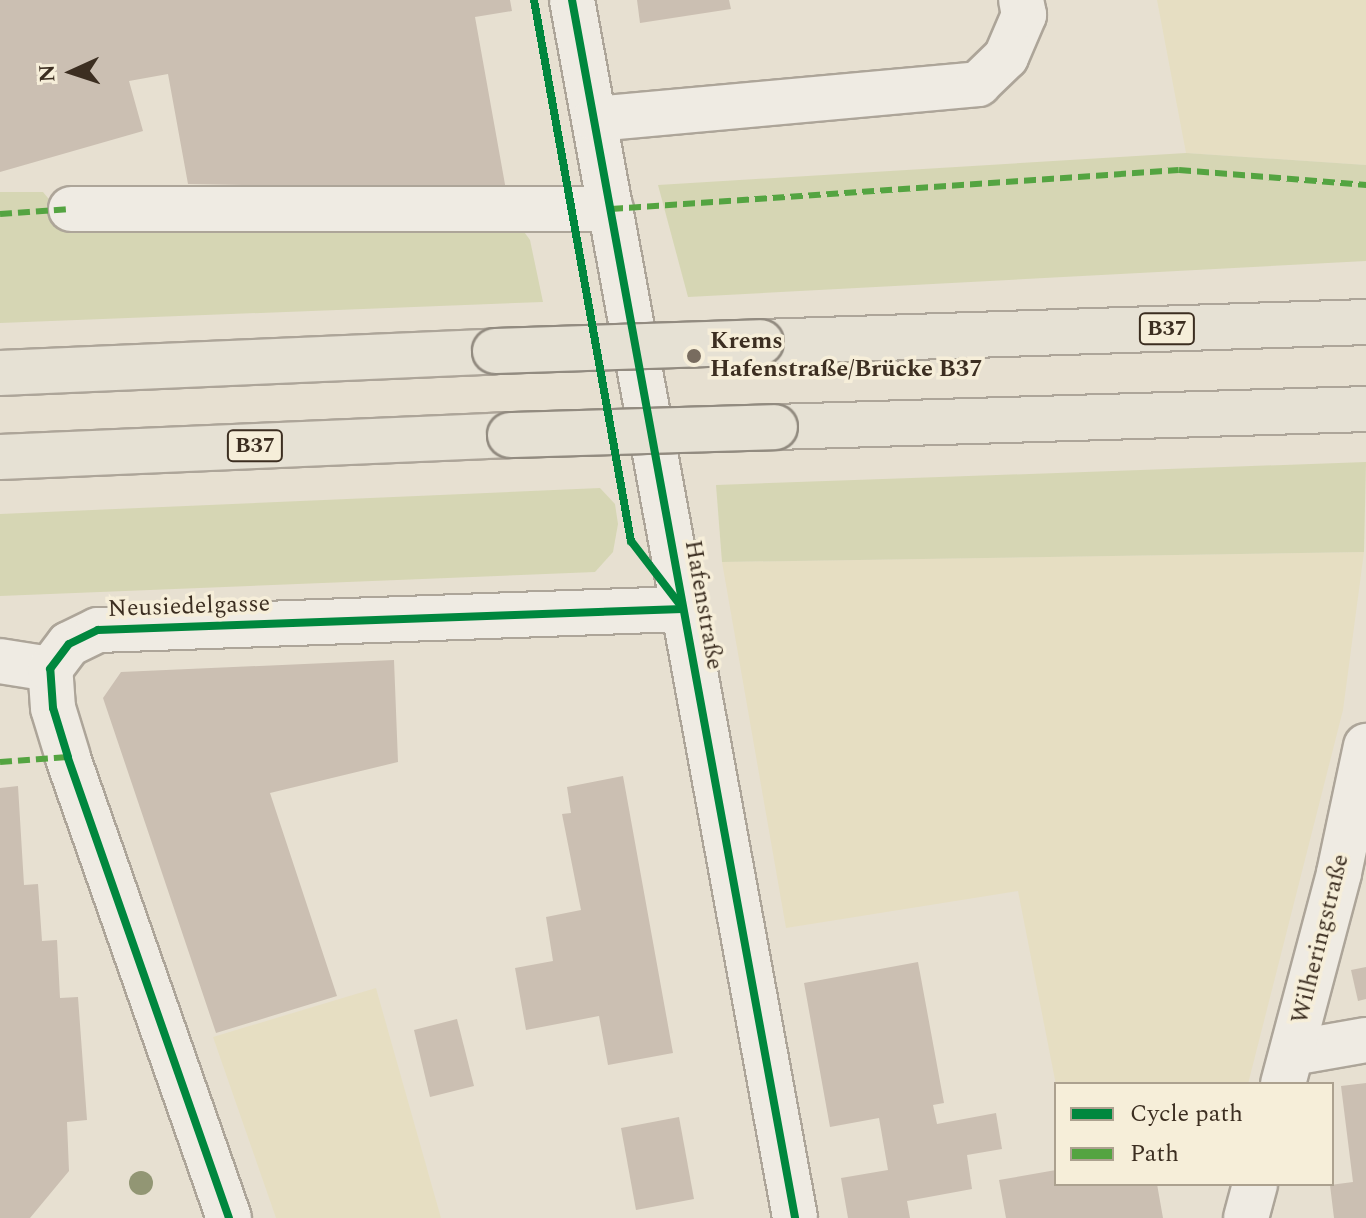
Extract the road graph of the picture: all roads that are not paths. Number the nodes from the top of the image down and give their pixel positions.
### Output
1 (572, 0) edge
2 (1021, 0) edge
3 (595, 119) junction
4 (71, 209) dead end
5 (611, 209) junction
6 (1366, 322) edge
7 (0, 373) edge
8 (1366, 409) edge
9 (0, 457) edge
10 (683, 609) junction
11 (17, 667) edge
12 (1366, 746) edge
13 (1353, 869) edge
14 (1366, 1040) edge
15 (1288, 1068) edge
16 (1254, 1186) edge
17 (222, 1216) edge
18 (795, 1218) edge
19 (1246, 1218) edge

1 - 3 street, Hafenstraße
2 - 3 street
3 - 5 street, Hafenstraße
4 - 5 street
5 - 10 street, Hafenstraße
6 - 7 main road, B37, bridge
8 - 9 main road, B37, bridge
10 - 11 street, Neusiedelgasse
10 - 18 street, Hafenstraße
11 - 17 street, Neusiedelgasse
12 - 13 street, Wilheringstraße
13 - 15 street, Wilheringstraße
14 - 15 street
16 - 19 street

